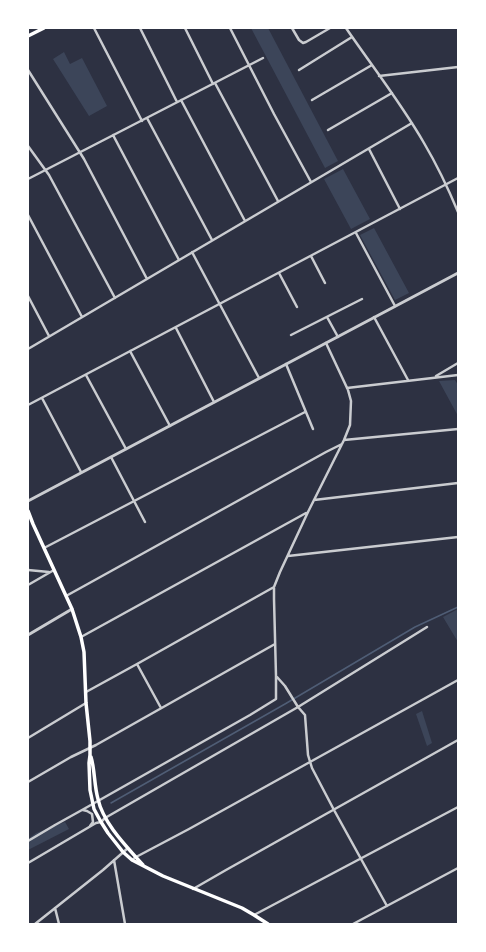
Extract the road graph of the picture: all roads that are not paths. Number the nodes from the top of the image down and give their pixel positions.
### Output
1 (44, 28) edge
2 (94, 28) edge
3 (140, 28) edge
4 (185, 28) edge
5 (230, 28) edge
6 (292, 28) edge
7 (330, 28) edge
8 (346, 28) edge
9 (28, 36) edge
10 (352, 37) junction
11 (263, 58) dead end
12 (249, 65) junction
13 (372, 65) junction
14 (458, 67) edge
15 (28, 70) edge
16 (299, 70) dead end
17 (379, 76) junction
18 (214, 83) junction
19 (392, 93) junction
20 (181, 100) junction
21 (312, 100) dead end
22 (177, 102) junction
23 (147, 118) junction
24 (142, 120) junction
25 (412, 123) junction
26 (328, 130) dead end
27 (113, 135) junction
28 (28, 146) edge
29 (369, 149) junction
30 (80, 152) junction
31 (45, 170) junction
32 (458, 178) edge
33 (28, 179) edge
34 (311, 182) junction
35 (446, 185) junction
36 (278, 201) junction
37 (400, 209) junction
38 (458, 212) edge
39 (28, 215) edge
40 (246, 221) junction
41 (356, 233) junction
42 (212, 240) junction
43 (192, 252) junction
44 (311, 256) junction
45 (179, 260) junction
46 (279, 273) junction
47 (458, 273) edge
48 (147, 279) junction
49 (325, 283) dead end
50 (28, 296) edge
51 (115, 298) junction
52 (362, 299) dead end
53 (220, 304) junction
54 (395, 306) junction
55 (297, 307) dead end
56 (82, 317) junction
57 (327, 317) junction
58 (374, 317) junction
59 (176, 328) junction
60 (292, 335) dead end
61 (50, 337) junction
62 (338, 337) junction
63 (326, 343) junction
64 (28, 349) edge
65 (130, 351) junction
66 (458, 363) edge
67 (286, 364) junction
68 (458, 374) edge
69 (86, 375) junction
70 (259, 378) junction
71 (434, 378) junction
72 (408, 380) junction
73 (347, 388) junction
74 (42, 398) junction
75 (214, 402) junction
76 (28, 405) edge
77 (305, 412) junction
78 (170, 426) junction
79 (313, 429) dead end
80 (458, 429) edge
81 (344, 440) junction
82 (342, 444) junction
83 (126, 449) junction
84 (111, 457) junction
85 (81, 472) junction
86 (458, 483) edge
87 (314, 500) junction
88 (28, 501) edge
89 (134, 501) junction
90 (28, 511) edge
91 (308, 512) junction
92 (145, 522) dead end
93 (28, 524) edge
94 (33, 524) junction
95 (458, 537) edge
96 (44, 548) junction
97 (288, 556) junction
98 (28, 570) edge
99 (52, 571) junction
100 (28, 585) edge
101 (274, 587) junction
102 (66, 597) junction
103 (72, 609) junction
104 (427, 628) dead end
105 (28, 635) edge
106 (81, 637) junction
107 (275, 644) junction
108 (137, 664) junction
109 (276, 676) junction
110 (458, 680) edge
111 (86, 692) junction
112 (86, 703) junction
113 (298, 707) junction
114 (161, 708) junction
115 (28, 738) edge
116 (458, 740) edge
117 (90, 748) junction
118 (90, 755) junction
119 (309, 762) junction
120 (28, 782) edge
121 (98, 801) junction
122 (93, 804) junction
123 (458, 807) edge
124 (82, 810) junction
125 (334, 810) junction
126 (105, 818) junction
127 (101, 822) junction
128 (90, 827) junction
129 (28, 841) edge
130 (128, 848) junction
131 (123, 852) junction
132 (134, 859) junction
133 (361, 859) junction
134 (114, 860) junction
135 (28, 863) edge
136 (458, 868) edge
137 (193, 889) junction
138 (387, 906) junction
139 (56, 908) junction
140 (254, 915) junction
141 (35, 924) edge
142 (59, 924) edge
143 (126, 924) edge
144 (268, 924) edge
145 (353, 924) edge

1 - 9 main road
2 - 24 street
3 - 22 street
4 - 18 street
5 - 12 street
6 - 7 street
8 - 10 street
10 - 13 street
10 - 16 street
11 - 12 street
12 - 18 street
12 - 34 street
13 - 17 street
13 - 21 street
14 - 17 street
15 - 30 street
17 - 19 street
18 - 20 street
18 - 36 street
19 - 25 street
19 - 26 street
20 - 22 street
20 - 40 street
22 - 23 street
23 - 24 street
23 - 42 street
24 - 27 street
25 - 29 street
25 - 35 street
27 - 30 street
27 - 45 street
28 - 31 street
29 - 34 street
29 - 37 street
30 - 31 street
30 - 48 street
31 - 33 street
31 - 51 street
32 - 35 street
34 - 36 street
35 - 37 street
35 - 38 street
36 - 40 street
37 - 41 street
39 - 56 street
40 - 42 street
41 - 44 street
41 - 54 street
42 - 43 street
43 - 45 street
43 - 53 street
44 - 46 street
44 - 49 street
45 - 48 street
46 - 53 street
46 - 55 street
47 - 54 street
48 - 51 street
50 - 61 street
51 - 56 street
52 - 57 street
53 - 59 street
53 - 70 street
54 - 58 street
56 - 61 street
57 - 60 street
57 - 62 street
58 - 62 street
58 - 72 street
59 - 65 street
59 - 75 street
61 - 64 street
62 - 63 street
63 - 67 street
63 - 73 street
65 - 69 street
65 - 78 street
66 - 71 street
67 - 70 street
67 - 77 street
68 - 71 street
69 - 74 street
69 - 83 street
70 - 75 street
71 - 72 street
72 - 73 street
73 - 81 street
74 - 76 street
74 - 85 street
75 - 78 street
77 - 79 street
77 - 89 street
78 - 83 street
80 - 81 street
81 - 82 street
82 - 87 street
82 - 102 street
83 - 84 street
84 - 85 street
84 - 89 street
85 - 88 street
86 - 87 street
87 - 91 street
89 - 92 street
89 - 96 street
90 - 94 main road
91 - 97 street
91 - 106 street
93 - 94 street
94 - 96 main road
95 - 97 street
96 - 99 main road
97 - 101 street
98 - 99 street
99 - 100 street
99 - 102 main road
101 - 107 street
101 - 108 street
102 - 103 main road
103 - 105 street
103 - 106 main road
104 - 113 street
106 - 111 main road
107 - 109 street
107 - 114 street
108 - 111 street
108 - 114 street
109 - 113 street
109 - 121 street
110 - 119 street
111 - 112 main road
112 - 115 street
112 - 117 main road
113 - 119 street
113 - 126 street
114 - 117 street
116 - 125 street
117 - 118 main road
117 - 120 street
118 - 121 main road
118 - 122 main road
119 - 125 street
119 - 132 street
121 - 122 street
121 - 126 main road
122 - 124 street
122 - 127 main road
123 - 133 street
124 - 128 street
124 - 129 street
125 - 133 street
125 - 137 street
126 - 127 street
126 - 130 main road
127 - 128 street
127 - 131 main road
128 - 135 street
130 - 131 street
130 - 132 main road
131 - 132 main road
131 - 134 street
132 - 137 main road
133 - 138 street
133 - 140 street
134 - 139 street
134 - 143 street
136 - 138 street
137 - 140 main road
138 - 145 street
139 - 141 street
139 - 142 street
140 - 144 main road

